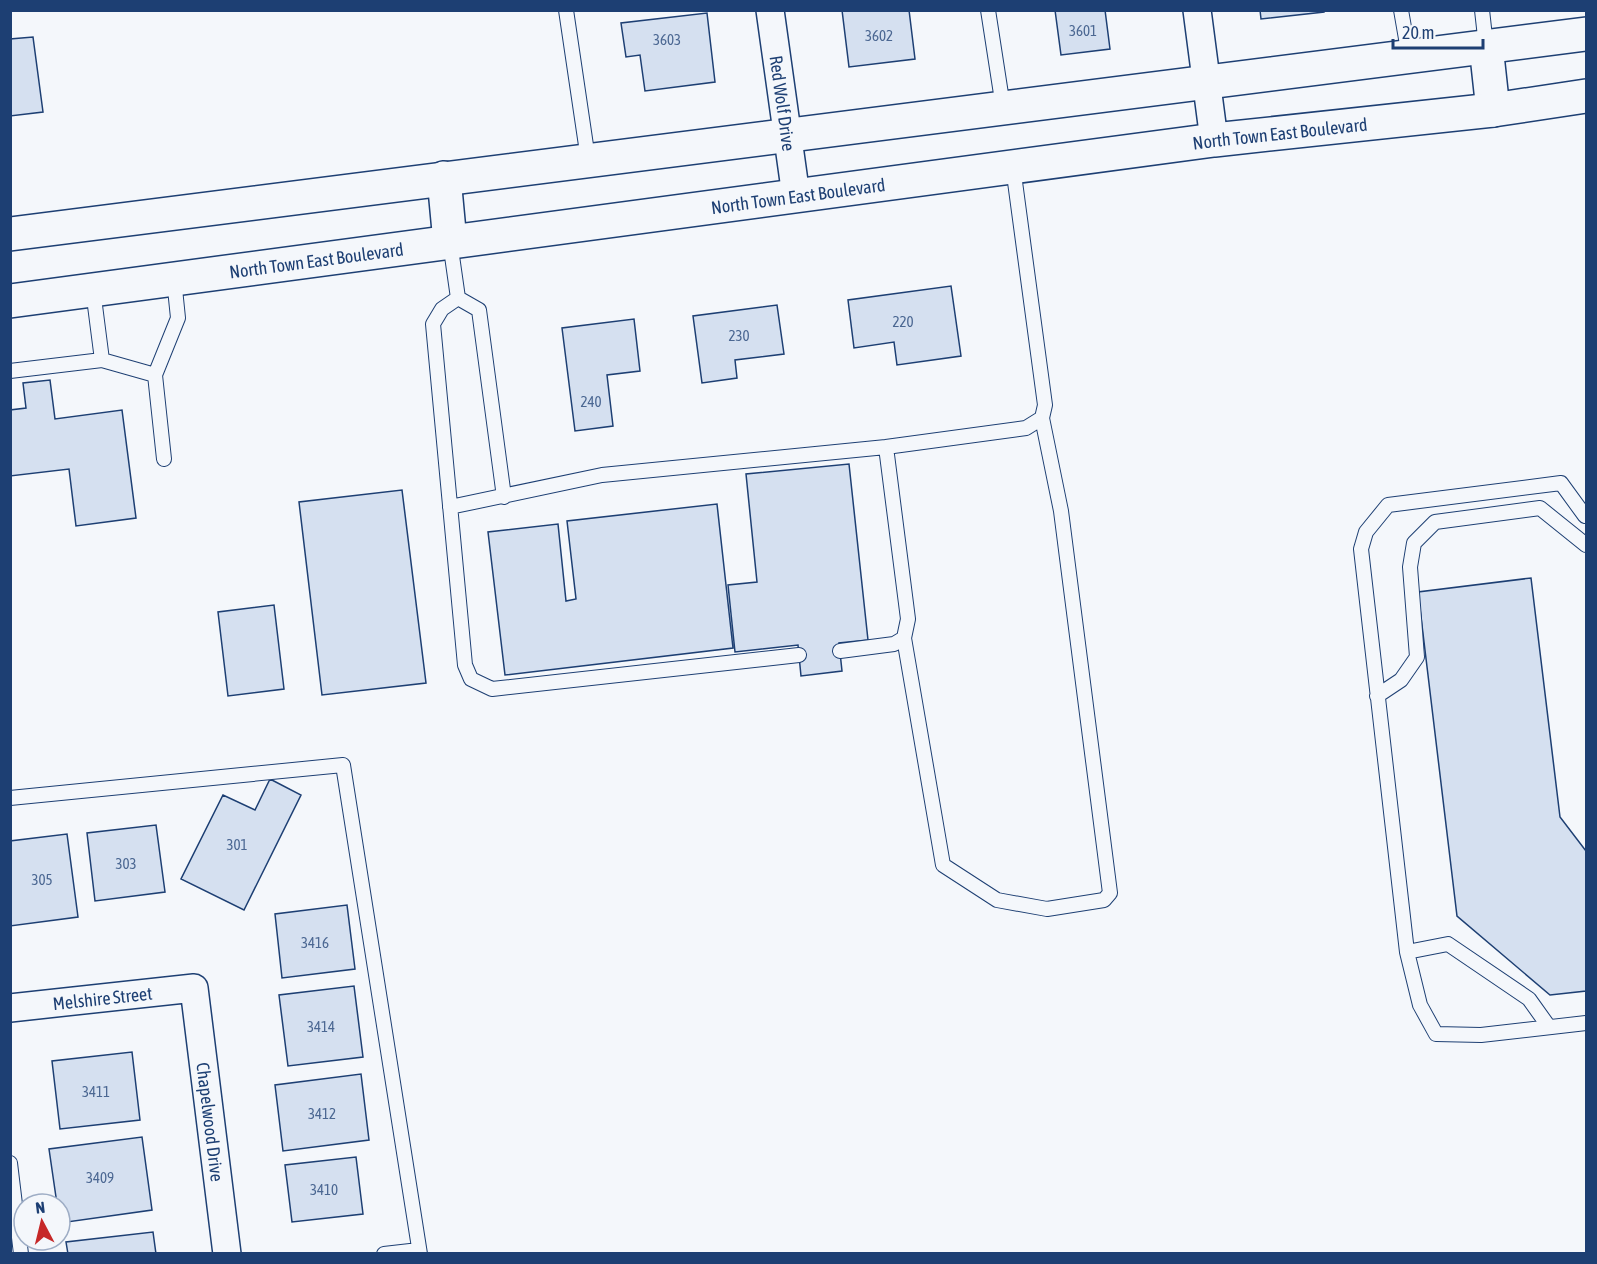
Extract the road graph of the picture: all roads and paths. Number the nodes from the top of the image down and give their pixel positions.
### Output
1 (566, 10) edge
2 (770, 10) edge
3 (988, 10) edge
4 (1197, 10) edge
5 (1401, 10) edge
6 (1482, 10) edge
7 (1587, 34) edge
8 (1486, 46) junction
9 (1408, 56) junction
10 (1207, 81) junction
11 (1587, 96) edge
12 (1003, 107) junction
13 (1493, 110) junction
14 (786, 135) junction
15 (1214, 140) junction
16 (588, 159) junction
17 (1013, 167) junction
18 (444, 178) junction
19 (796, 196) junction
20 (10, 234) edge
21 (450, 242) junction
22 (174, 279) junction
23 (92, 290) junction
24 (458, 298) junction
25 (10, 300) edge
26 (102, 360) junction
27 (10, 371) edge
28 (155, 375) junction
29 (1042, 418) junction
30 (885, 447) junction
31 (164, 459) dead end
32 (504, 497) junction
33 (450, 507) junction
34 (1586, 519) edge
35 (1587, 545) edge
36 (904, 638) junction
37 (840, 651) dead end
38 (799, 655) dead end
39 (1377, 696) junction
40 (10, 798) edge
41 (1407, 952) junction
42 (194, 988) joint
43 (10, 1008) edge
44 (1587, 1023) edge
45 (1549, 1027) junction
46 (10, 1163) edge
47 (419, 1252) edge
48 (21, 1254) edge
49 (227, 1254) edge
50 (384, 1254) edge

1 - 16 lane
2 - 14 street, Red Wolf Drive
3 - 12 lane
4 - 10 street
5 - 9 lane
6 - 8 lane
7 - 8 main road
8 - 9 main road
8 - 13 main road
9 - 10 main road
10 - 12 main road
10 - 15 street
11 - 13 main road, North Town East Boulevard
12 - 14 main road
13 - 15 main road, North Town East Boulevard
14 - 16 main road
14 - 19 street, Red Wolf Drive
15 - 17 main road, North Town East Boulevard
16 - 18 main road
17 - 19 main road, North Town East Boulevard
17 - 29 lane
18 - 20 main road
18 - 21 main road
19 - 21 main road, North Town East Boulevard
21 - 22 main road, North Town East Boulevard
21 - 24 lane
22 - 23 main road, North Town East Boulevard
22 - 28 lane
23 - 25 main road, North Town East Boulevard
23 - 26 lane
24 - 32 lane
24 - 33 lane
26 - 27 lane
26 - 28 lane
28 - 31 lane
29 - 30 lane
29 - 36 lane
30 - 32 lane
30 - 36 lane
32 - 33 lane
33 - 38 lane
34 - 39 lane
35 - 39 lane
36 - 37 lane
39 - 41 lane
40 - 47 lane
41 - 45 lane
41 - 45 lane
42 - 43 street, Melshire Street
42 - 49 street, Chapelwood Drive
44 - 45 lane
46 - 48 lane
47 - 50 lane

